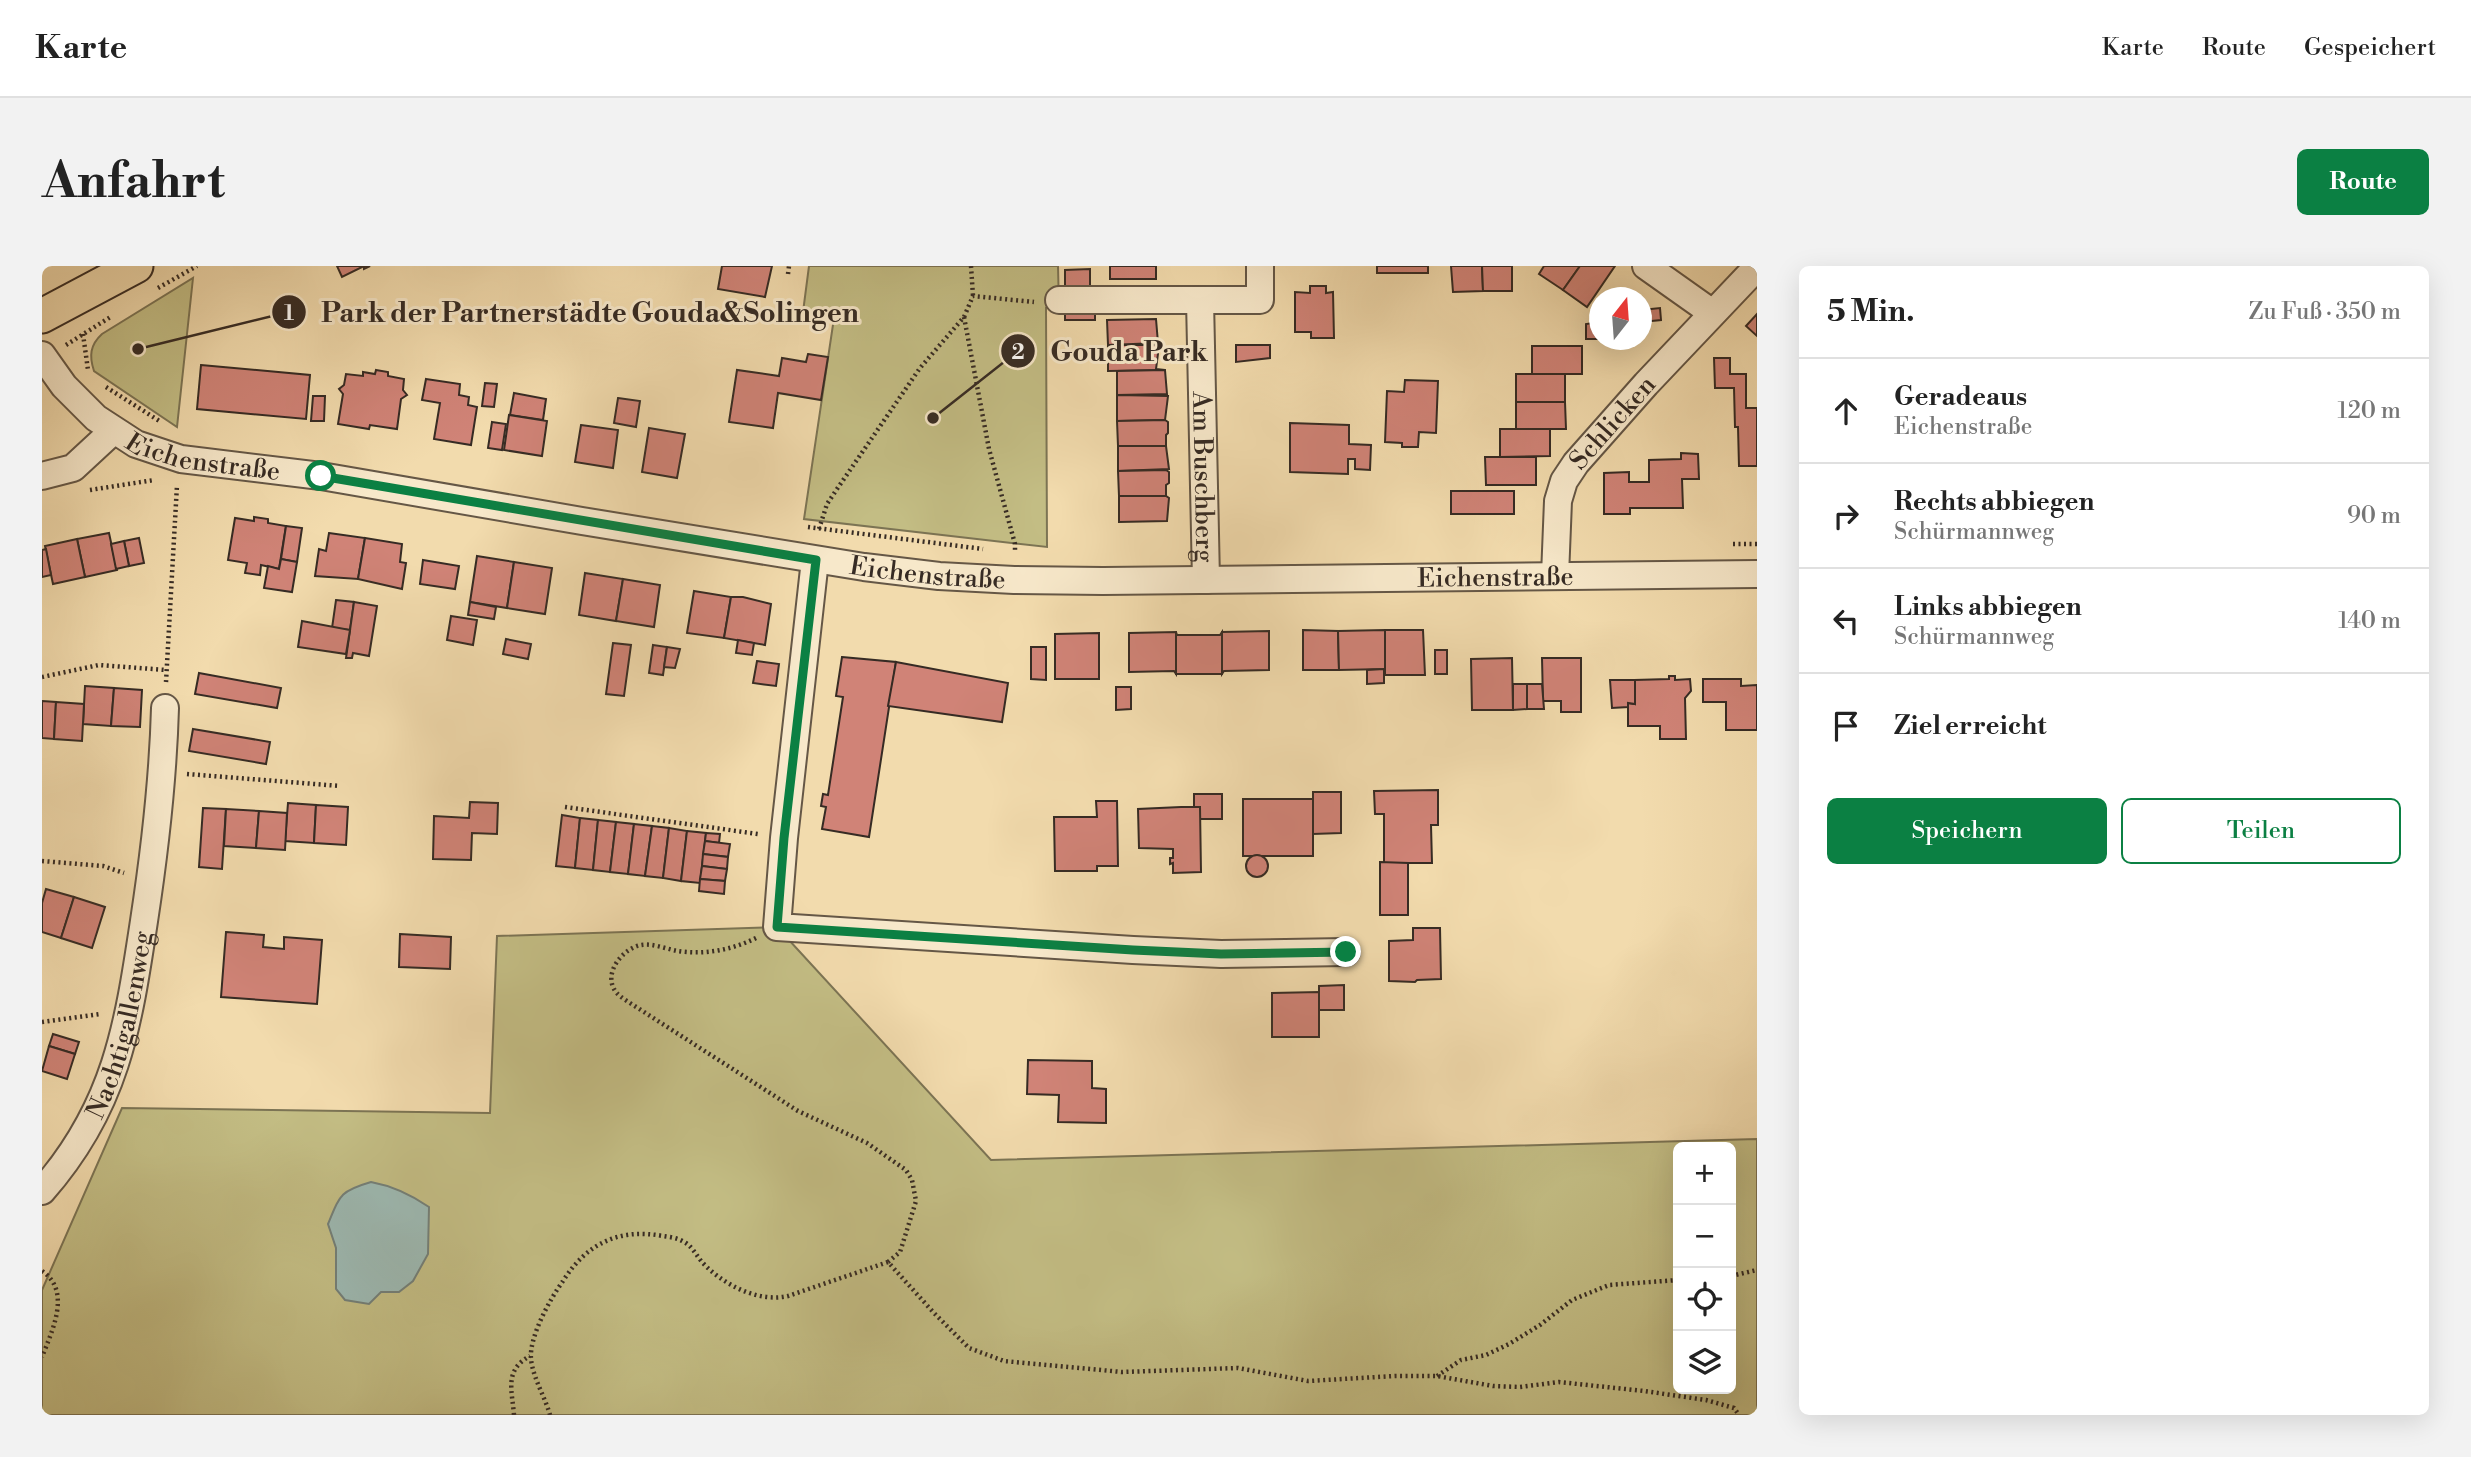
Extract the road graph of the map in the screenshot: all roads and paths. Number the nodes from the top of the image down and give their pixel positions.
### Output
1 (136, 266) edge
2 (789, 266) edge
3 (971, 266) edge
4 (1260, 266) edge
5 (1646, 266) edge
6 (1757, 267) edge
7 (788, 274) dead end
8 (973, 296) junction
9 (1059, 300) joint
10 (1200, 300) junction
11 (1711, 312) junction
12 (42, 316) edge
13 (964, 317) junction
14 (83, 334) dead end
15 (42, 355) edge
16 (88, 371) dead end
17 (97, 381) dead end
18 (165, 424) dead end
19 (113, 431) junction
20 (42, 476) edge
21 (159, 479) dead end
22 (177, 481) dead end
23 (81, 491) dead end
24 (805, 527) dead end
25 (1015, 552) dead end
26 (816, 560) junction
27 (1757, 574) edge
28 (1555, 576) junction
29 (1206, 580) junction
30 (166, 670) junction
31 (42, 677) edge
32 (165, 708) joint
33 (163, 772) junction
34 (340, 786) dead end
35 (565, 807) dead end
36 (784, 838) junction
37 (42, 862) edge
38 (150, 881) junction
39 (777, 927) junction
40 (1346, 952) dead end
41 (130, 1010) junction
42 (42, 1022) edge
43 (42, 1191) edge
44 (888, 1262) junction
45 (1757, 1270) edge
46 (42, 1271) edge
47 (1736, 1275) edge
48 (1673, 1280) edge
49 (530, 1356) junction
50 (42, 1357) edge
51 (1437, 1376) junction
52 (514, 1415) edge
53 (550, 1415) edge
54 (1740, 1415) edge

1 - 12 main road
2 - 7 path
3 - 8 path
4 - 10 street
5 - 11 street
6 - 11 street, Schlicken
8 - 9 path
8 - 13 path
9 - 10 street
10 - 29 street, Am Buschberg
11 - 28 street, Schlicken
13 - 24 path
13 - 25 path
14 - 16 path
15 - 19 street, Eichenstraße
17 - 18 path
19 - 20 street, Eichenstraße
19 - 26 street, Eichenstraße
21 - 23 path
22 - 30 path
26 - 29 street, Eichenstraße
26 - 36 street
27 - 28 street, Eichenstraße
28 - 29 street, Eichenstraße
30 - 31 path
30 - 32 path
32 - 33 street, Nachtigallenweg
33 - 34 path
33 - 38 street, Nachtigallenweg
35 - 36 path
36 - 39 street
37 - 38 path
38 - 41 street, Nachtigallenweg
39 - 40 street
39 - 44 path
41 - 42 path
41 - 43 street, Nachtigallenweg
44 - 49 path
44 - 51 path
45 - 47 path
46 - 50 path
48 - 51 path
49 - 52 path
49 - 53 path
51 - 54 path

